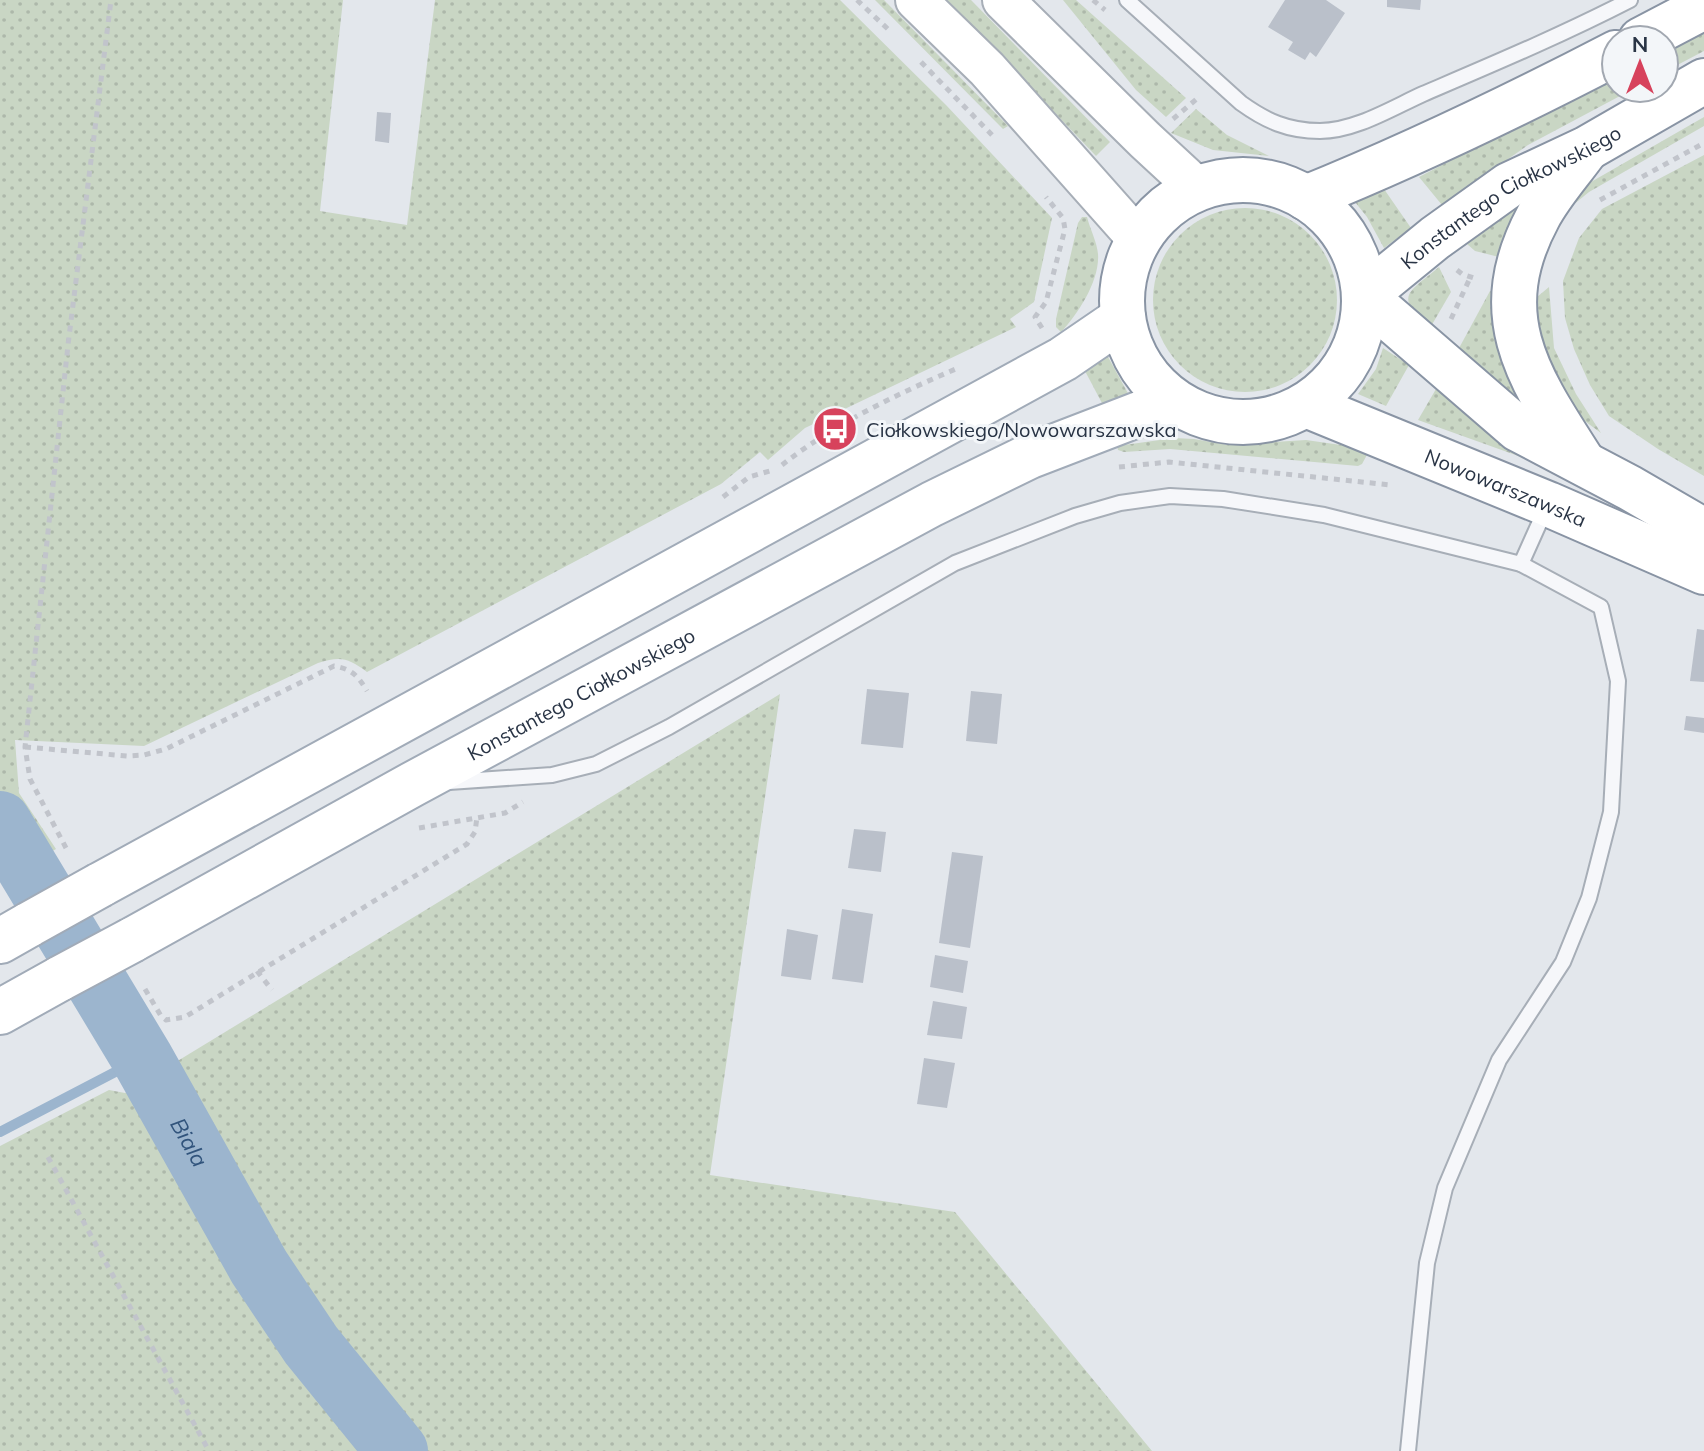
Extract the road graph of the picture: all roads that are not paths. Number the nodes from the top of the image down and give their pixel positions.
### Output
1 (916, 0) edge
2 (1003, 0) edge
3 (1127, 0) edge
4 (1630, 0) edge
5 (1704, 7) edge
6 (1672, 24) edge
7 (1600, 61) edge
8 (1704, 81) edge
9 (1586, 149) junction
10 (1198, 189) junction
11 (1306, 198) junction
12 (1138, 239) junction
13 (1364, 296) junction
14 (1123, 318) junction
15 (1173, 401) junction
16 (1306, 405) junction
17 (1584, 464) junction
18 (1548, 504) junction
19 (1704, 531) edge
20 (1521, 564) junction
21 (1704, 572) edge
22 (413, 784) junction
23 (15, 933) edge
24 (0, 1012) edge
25 (1408, 1451) edge

1 - 12 main road
2 - 10 main road
3 - 4 lane
5 - 6 main road
7 - 11 main road
8 - 9 main road, Konstantego Ciołkowskiego
9 - 13 main road, Konstantego Ciołkowskiego
9 - 17 main road
10 - 11 main road
10 - 12 main road
11 - 13 main road
12 - 14 main road
13 - 16 main road
13 - 17 main road
14 - 15 main road
14 - 23 main road, bridge
15 - 16 main road
15 - 22 main road, Konstantego Ciołkowskiego
16 - 18 main road, Nowowarszawska
17 - 19 main road
18 - 20 lane
18 - 21 main road, Nowowarszawska
20 - 22 lane
20 - 25 lane
22 - 24 main road, Konstantego Ciołkowskiego, bridge

